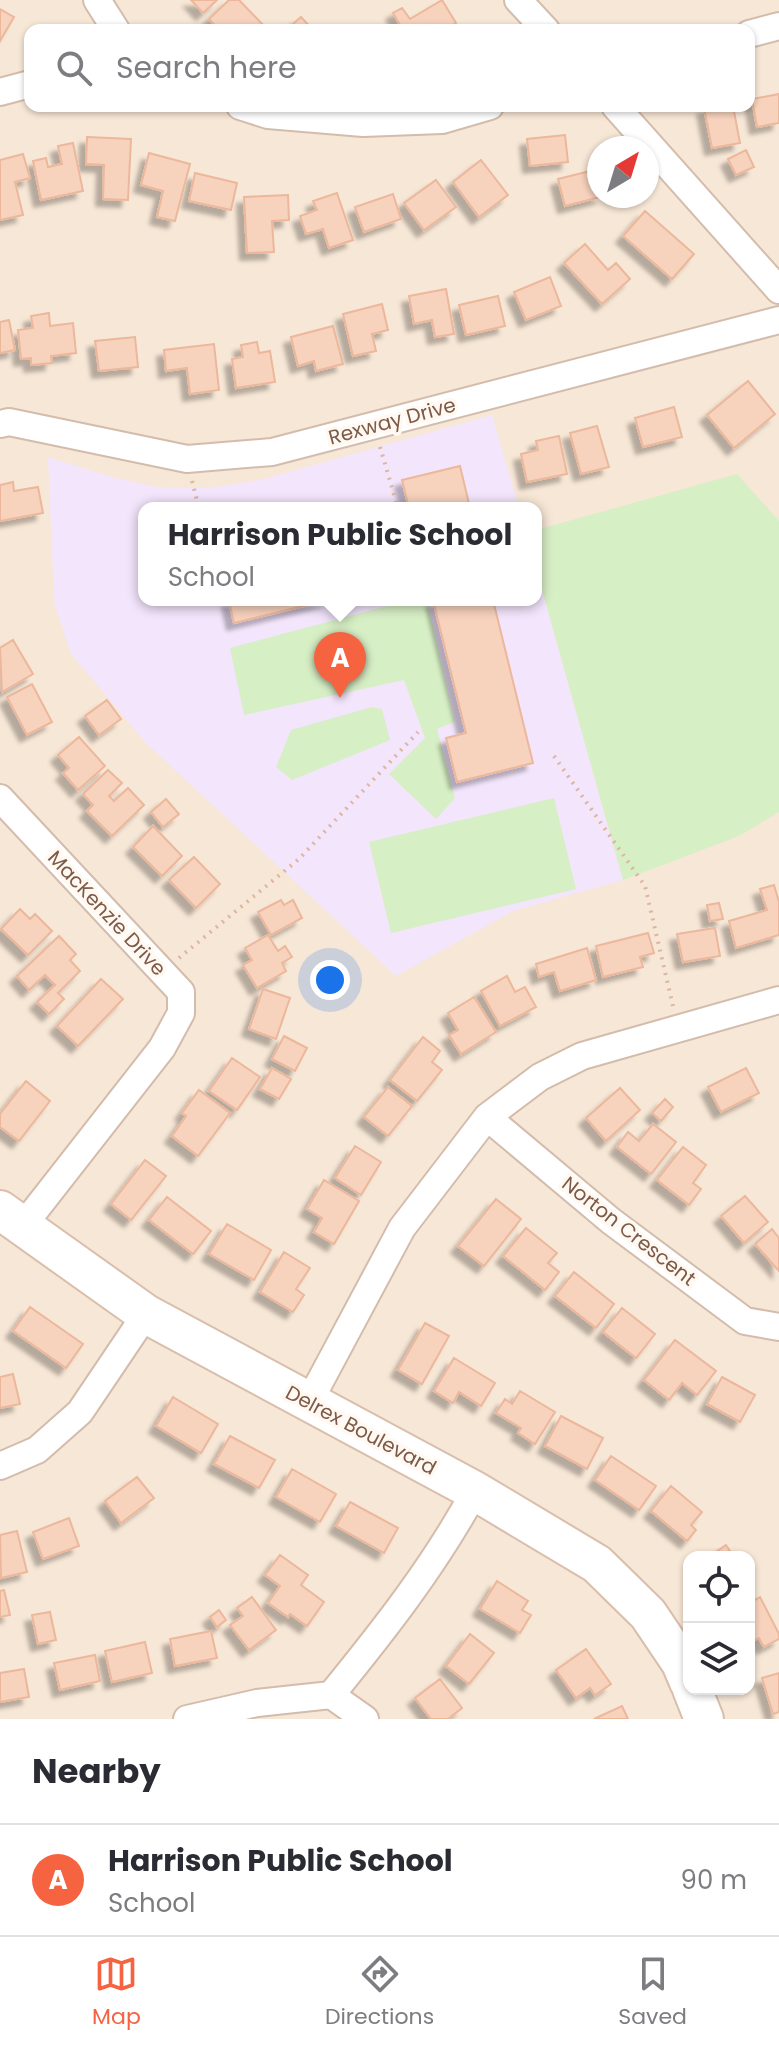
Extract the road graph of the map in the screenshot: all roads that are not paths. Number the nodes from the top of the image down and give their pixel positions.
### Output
1 (97, 0) edge
2 (518, 0) edge
3 (112, 24) edge
4 (540, 24) edge
5 (779, 26) edge
6 (755, 32) edge
7 (24, 86) edge
8 (0, 92) edge
9 (259, 112) edge
10 (469, 112) edge
11 (620, 112) edge
12 (779, 290) edge
13 (779, 320) edge
14 (0, 424) edge
15 (0, 798) edge
16 (779, 1000) edge
17 (487, 1117) junction
18 (11, 1219) edge
19 (146, 1314) junction
20 (779, 1327) edge
21 (309, 1402) junction
22 (0, 1466) edge
23 (475, 1491) junction
24 (683, 1668) edge
25 (331, 1695) junction
26 (694, 1695) edge
27 (187, 1719) edge
28 (365, 1719) edge
29 (704, 1719) edge

1 - 3 street
2 - 4 street
5 - 6 street
7 - 8 street
9 - 10 street
11 - 12 street
13 - 14 street, Rexway Drive
15 - 18 street, MacKenzie Drive
16 - 17 street
17 - 20 street, Norton Crescent
17 - 21 street
18 - 19 street, Delrex Boulevard
19 - 21 street, Delrex Boulevard
19 - 22 street
21 - 23 street, Delrex Boulevard
23 - 24 street, Delrex Boulevard
23 - 25 street
25 - 27 street
25 - 28 street
26 - 29 street

